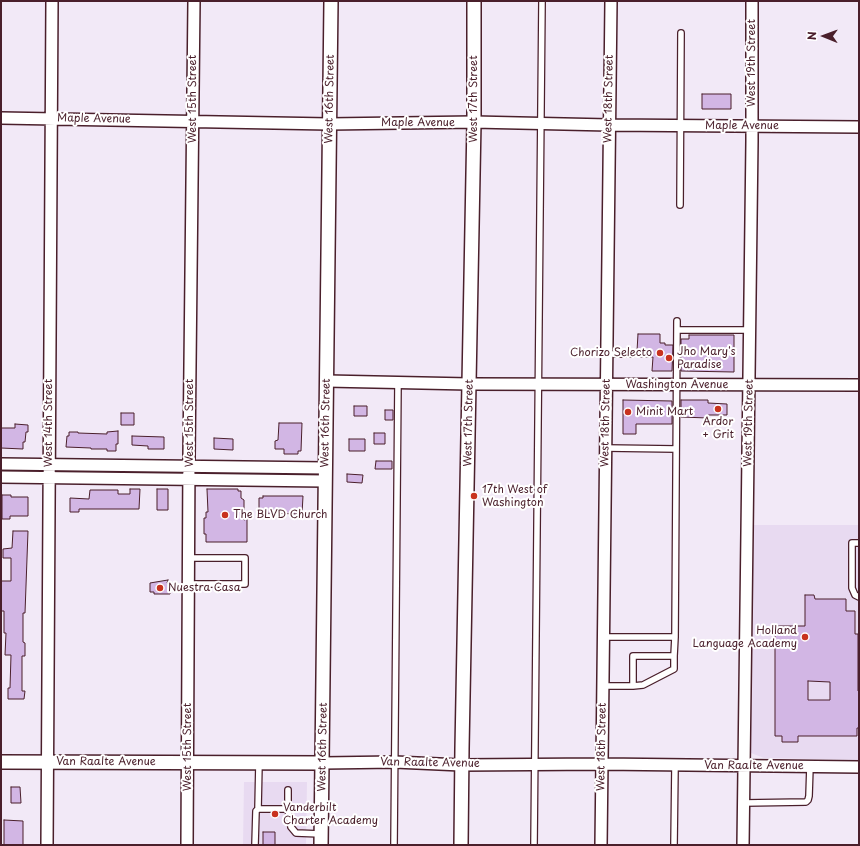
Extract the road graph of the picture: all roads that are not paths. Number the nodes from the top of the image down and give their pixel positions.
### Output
1 (52, 1) edge
2 (194, 1) edge
3 (330, 1) edge
4 (474, 1) edge
5 (542, 1) edge
6 (611, 1) edge
7 (752, 1) edge
8 (681, 33) dead end
9 (1, 118) edge
10 (51, 118) junction
11 (193, 121) junction
12 (474, 122) junction
13 (330, 124) junction
14 (540, 124) junction
15 (609, 125) junction
16 (680, 126) junction
17 (752, 126) junction
18 (859, 127) edge
19 (680, 205) dead end
20 (677, 321) dead end
21 (677, 330) junction
22 (750, 330) junction
23 (607, 354) junction
24 (632, 354) dead end
25 (327, 381) junction
26 (398, 382) junction
27 (469, 384) junction
28 (538, 384) junction
29 (607, 384) junction
30 (676, 384) junction
31 (859, 385) edge
32 (750, 386) junction
33 (606, 448) junction
34 (676, 449) junction
35 (1, 464) edge
36 (49, 464) junction
37 (189, 466) junction
38 (325, 468) junction
39 (1, 477) edge
40 (49, 478) junction
41 (190, 479) junction
42 (325, 481) junction
43 (859, 543) edge
44 (188, 558) junction
45 (188, 584) junction
46 (859, 597) edge
47 (604, 637) junction
48 (674, 637) junction
49 (674, 656) junction
50 (603, 686) junction
51 (633, 686) junction
52 (1, 762) edge
53 (48, 762) junction
54 (395, 762) junction
55 (188, 763) junction
56 (259, 763) junction
57 (323, 763) junction
58 (602, 764) junction
59 (461, 765) junction
60 (535, 765) junction
61 (675, 766) junction
62 (744, 766) junction
63 (810, 766) junction
64 (859, 766) edge
65 (288, 790) dead end
66 (744, 803) junction
67 (258, 809) junction
68 (288, 809) junction
69 (321, 840) edge
70 (47, 845) edge
71 (187, 845) edge
72 (255, 845) edge
73 (394, 845) edge
74 (461, 845) edge
75 (534, 845) edge
76 (601, 845) edge
77 (674, 845) edge
78 (743, 845) edge

1 - 10 street, West 14th Street
2 - 11 street, West 15th Street
3 - 13 street, West 16th Street
4 - 12 street, West 17th Street
5 - 14 lane
6 - 15 street, West 18th Street
7 - 17 street, West 19th Street
8 - 16 lane
9 - 10 street, Maple Avenue
10 - 11 street, Maple Avenue
10 - 36 street, West 14th Street
11 - 13 street, Maple Avenue
11 - 37 street, West 15th Street
12 - 13 street, Maple Avenue
12 - 14 street, Maple Avenue
12 - 27 street, West 17th Street
13 - 25 street, West 16th Street
14 - 15 street, Maple Avenue
14 - 28 lane
15 - 16 street, Maple Avenue
15 - 23 street, West 18th Street
16 - 17 street, Maple Avenue
16 - 19 lane
17 - 18 street, Maple Avenue
17 - 22 street, West 19th Street
20 - 21 lane
21 - 22 lane
21 - 30 lane
22 - 32 street, West 19th Street
23 - 24 lane
23 - 29 street, West 18th Street
25 - 26 street, Washington Avenue
25 - 38 street, West 16th Street
26 - 27 street, Washington Avenue
26 - 54 lane
27 - 28 street, Washington Avenue
27 - 59 street, West 17th Street
28 - 29 street, Washington Avenue
28 - 60 lane
29 - 30 street, Washington Avenue
29 - 33 street, West 18th Street
30 - 32 street, Washington Avenue
30 - 34 lane
31 - 32 street, Washington Avenue
32 - 62 street, West 19th Street
33 - 34 lane
33 - 47 street, West 18th Street
34 - 48 lane
35 - 36 street
36 - 37 street
36 - 40 street, West 14th Street
37 - 38 street
37 - 41 street, West 15th Street
38 - 42 street, West 16th Street
39 - 40 street
40 - 41 street
40 - 53 street, West 14th Street
41 - 42 street
41 - 44 street, West 15th Street
42 - 57 street, West 16th Street
43 - 46 lane
44 - 45 street, West 15th Street
44 - 45 lane
45 - 55 street, West 15th Street
47 - 48 lane
47 - 50 street, West 18th Street
48 - 49 lane
49 - 51 lane
49 - 51 lane
50 - 51 lane
50 - 58 street, West 18th Street
52 - 53 street, Van Raalte Avenue
53 - 55 street, Van Raalte Avenue
53 - 70 street, West 14th Street
54 - 57 street, Van Raalte Avenue
54 - 59 street, Van Raalte Avenue
54 - 73 lane
55 - 56 street, Van Raalte Avenue
55 - 71 street, West 15th Street
56 - 57 street, Van Raalte Avenue
56 - 67 lane
57 - 69 street, West 16th Street
58 - 60 street, Van Raalte Avenue
58 - 61 street, Van Raalte Avenue
58 - 76 street, West 18th Street
59 - 60 street, Van Raalte Avenue
59 - 74 street, West 17th Street
60 - 75 lane
61 - 62 street, Van Raalte Avenue
61 - 77 lane
62 - 63 street, Van Raalte Avenue
62 - 66 street, West 19th Street
63 - 64 street, Van Raalte Avenue
63 - 66 lane
65 - 68 lane
66 - 78 street, West 19th Street
67 - 68 lane
67 - 72 lane
68 - 69 lane

